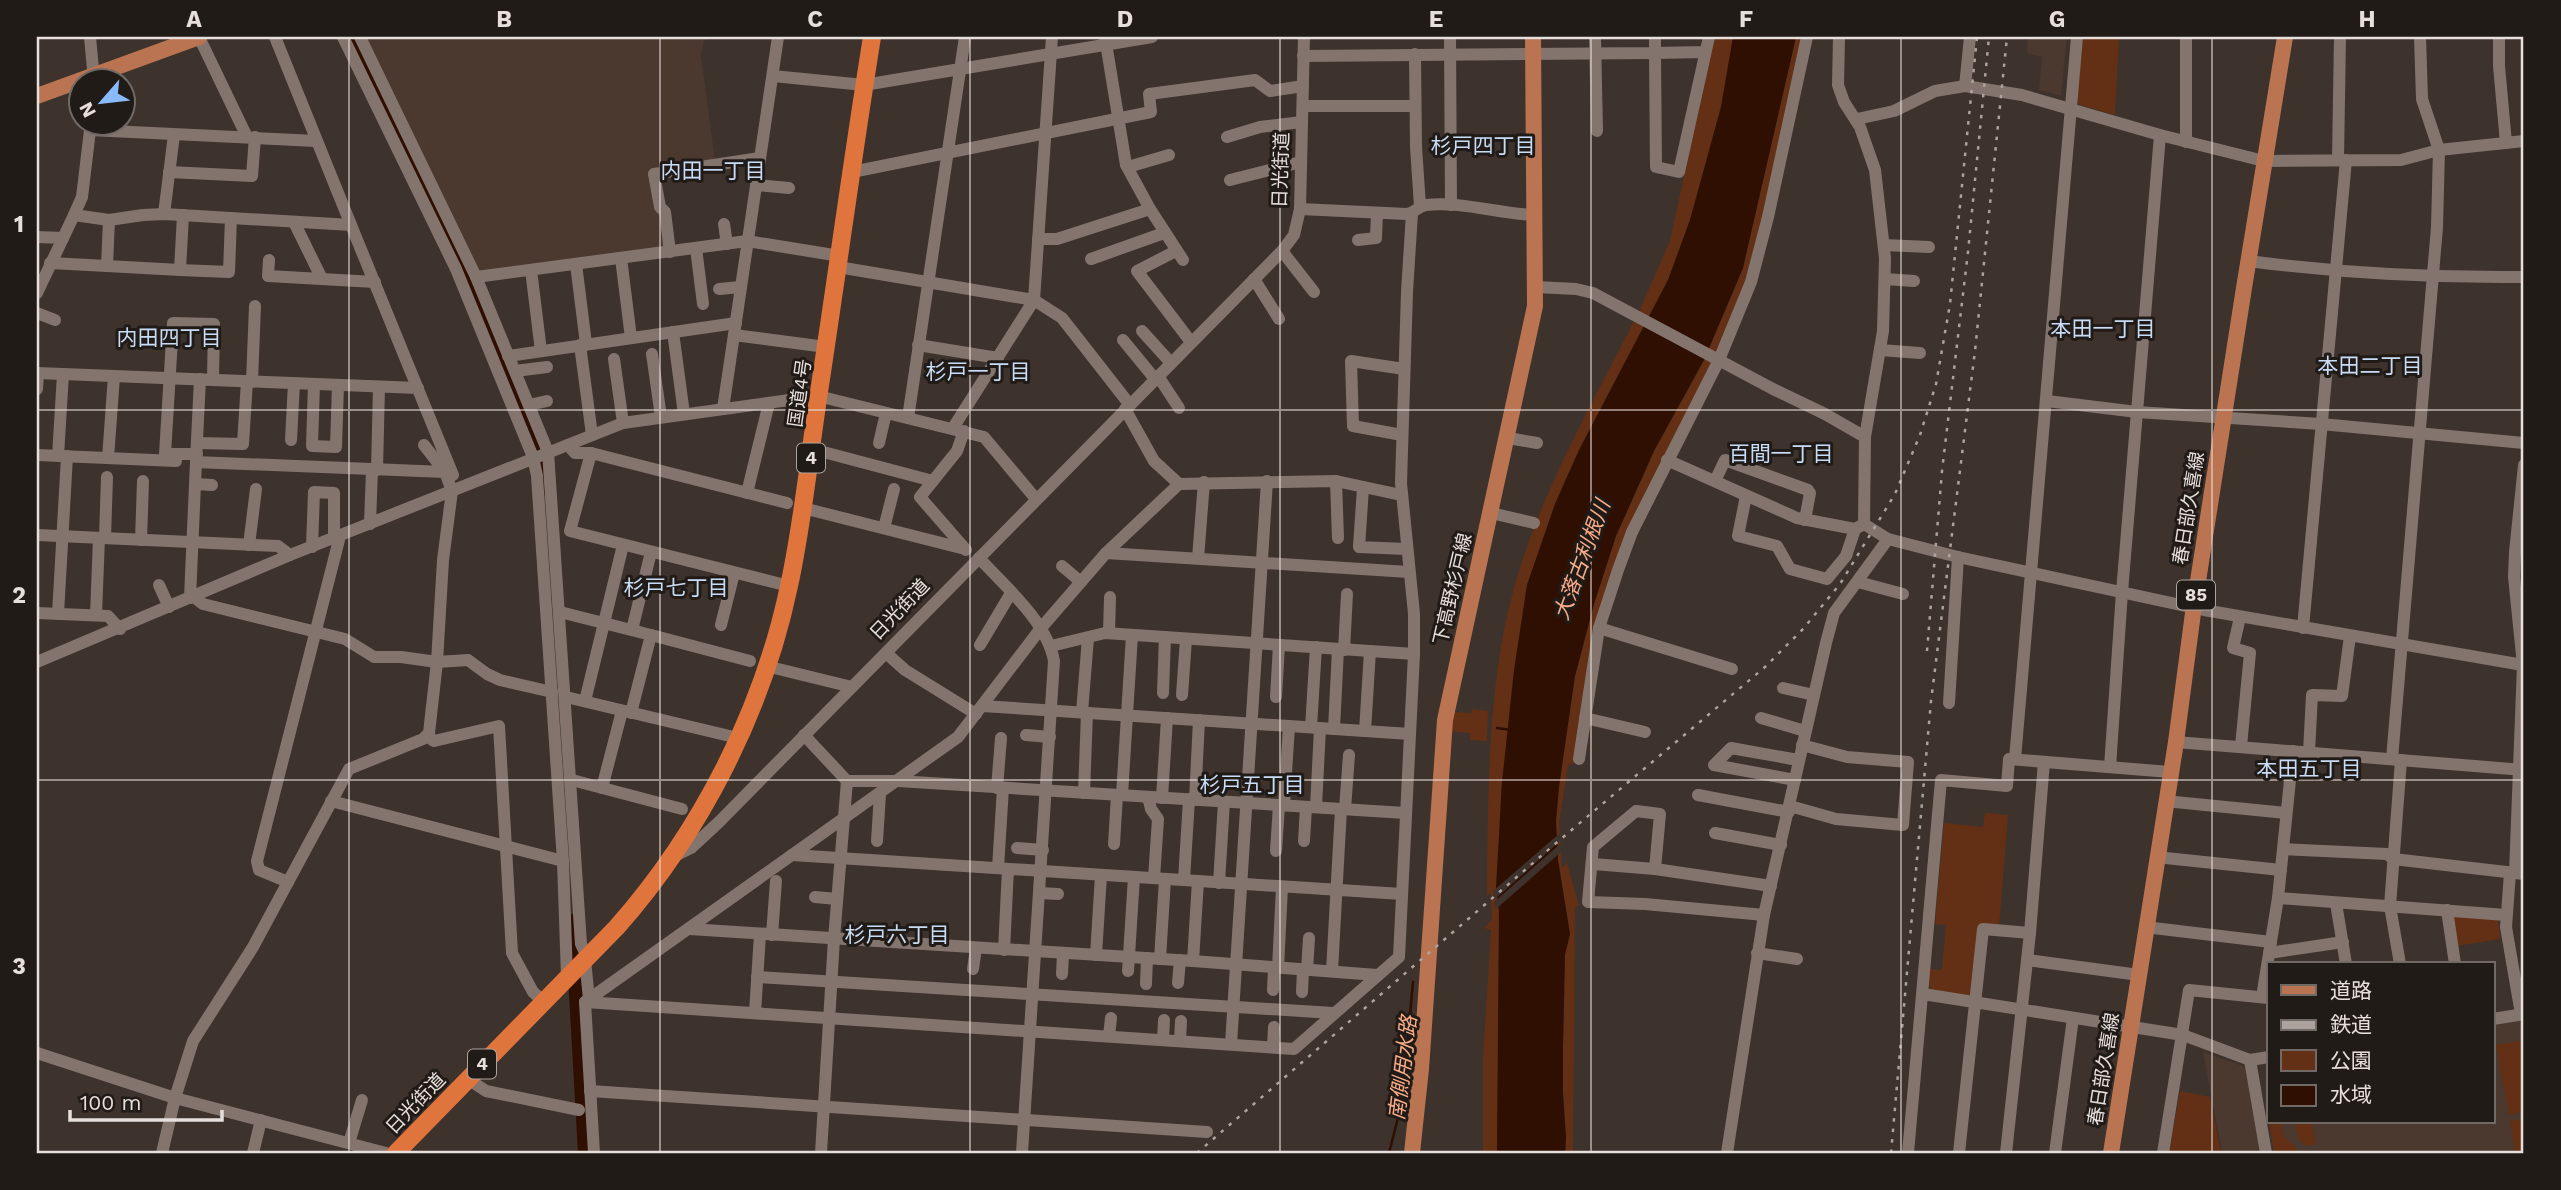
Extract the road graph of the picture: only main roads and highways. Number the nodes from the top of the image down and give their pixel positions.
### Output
1 (199, 37) edge
2 (872, 37) edge
3 (1533, 37) edge
4 (2285, 37) edge
5 (125, 66) edge
6 (66, 87) edge
7 (37, 96) edge
8 (673, 857) joint
9 (397, 1153) edge
10 (1412, 1153) edge
11 (2111, 1153) edge

1 - 5 main road
2 - 8 highway, 国道4号 / 4
3 - 10 main road, 下高野杉戸線
4 - 11 main road, 春日部久喜線 / 85
6 - 7 main road
8 - 9 highway, 日光街道 / 4

